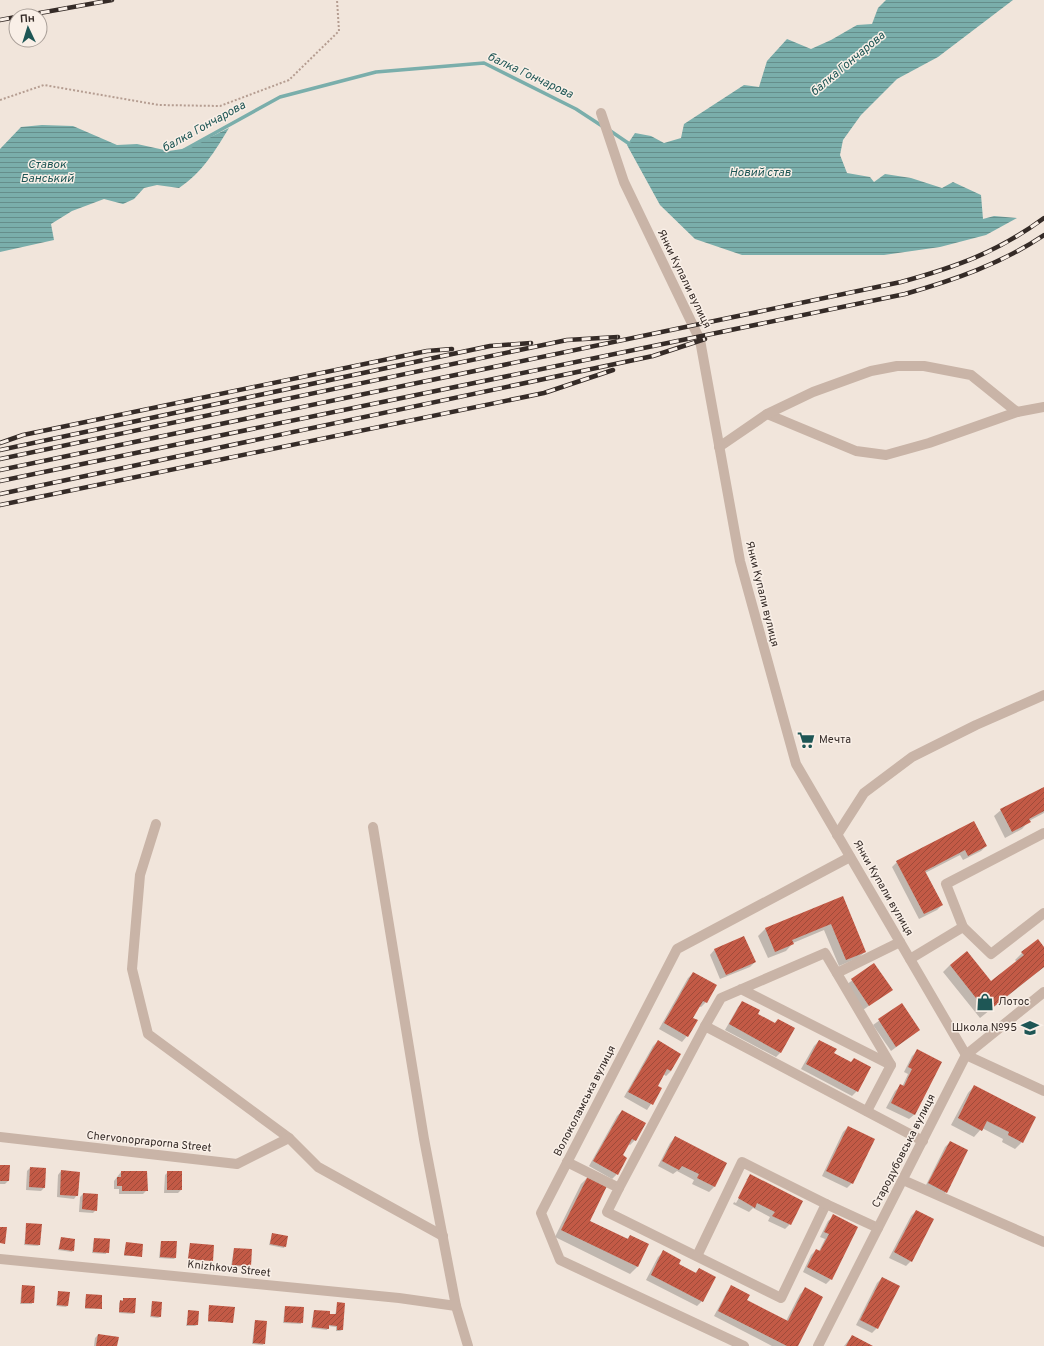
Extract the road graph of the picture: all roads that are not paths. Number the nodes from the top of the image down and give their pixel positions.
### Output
1 (600, 113) dead end
2 (1044, 407) edge
3 (1017, 412) junction
4 (767, 414) junction
5 (719, 446) junction
6 (1044, 695) edge
7 (156, 824) dead end
8 (373, 827) dead end
9 (1044, 833) edge
10 (837, 835) junction
11 (850, 857) junction
12 (1044, 913) edge
13 (963, 927) junction
14 (900, 942) junction
15 (910, 959) junction
16 (837, 973) junction
17 (741, 989) junction
18 (1044, 992) edge
19 (705, 1026) junction
20 (966, 1055) junction
21 (891, 1065) junction
22 (1044, 1091) edge
23 (867, 1111) junction
24 (0, 1137) edge
25 (289, 1138) junction
26 (923, 1141) junction
27 (567, 1162) junction
28 (903, 1180) junction
29 (619, 1188) junction
30 (826, 1204) junction
31 (878, 1228) junction
32 (442, 1236) junction
33 (1044, 1242) edge
34 (697, 1256) junction
35 (0, 1259) edge
36 (456, 1306) junction
37 (468, 1346) edge
38 (744, 1346) edge
39 (818, 1346) edge

1 - 5 street, Янки Купали вулиця
2 - 3 street
3 - 4 street
3 - 4 street
4 - 5 street
5 - 10 street, Янки Купали вулиця
6 - 10 street
7 - 25 street
8 - 32 street
9 - 13 street
10 - 11 street, Янки Купали вулиця
11 - 14 street, Янки Купали вулиця
11 - 27 street, Волоколамська вулиця
12 - 13 street
13 - 15 street
14 - 15 street, Янки Купали вулиця
14 - 16 street
15 - 20 street, Янки Купали вулиця
16 - 17 street
16 - 21 street
17 - 19 street
17 - 21 street
18 - 20 street, Стародубовська вулиця
19 - 23 street
19 - 29 street
20 - 22 street
20 - 26 street, Стародубовська вулиця
21 - 23 street
23 - 26 street
24 - 25 street, Chervonopraporna Street
25 - 32 street
26 - 28 street, Стародубовська вулиця
27 - 29 street
27 - 38 street, Волоколамська вулиця
28 - 31 street, Стародубовська вулиця
28 - 33 street
29 - 34 street
30 - 31 street
30 - 34 street
30 - 34 street
31 - 39 street, Стародубовська вулиця
32 - 36 street
35 - 36 street, Knizhkova Street
36 - 37 street

